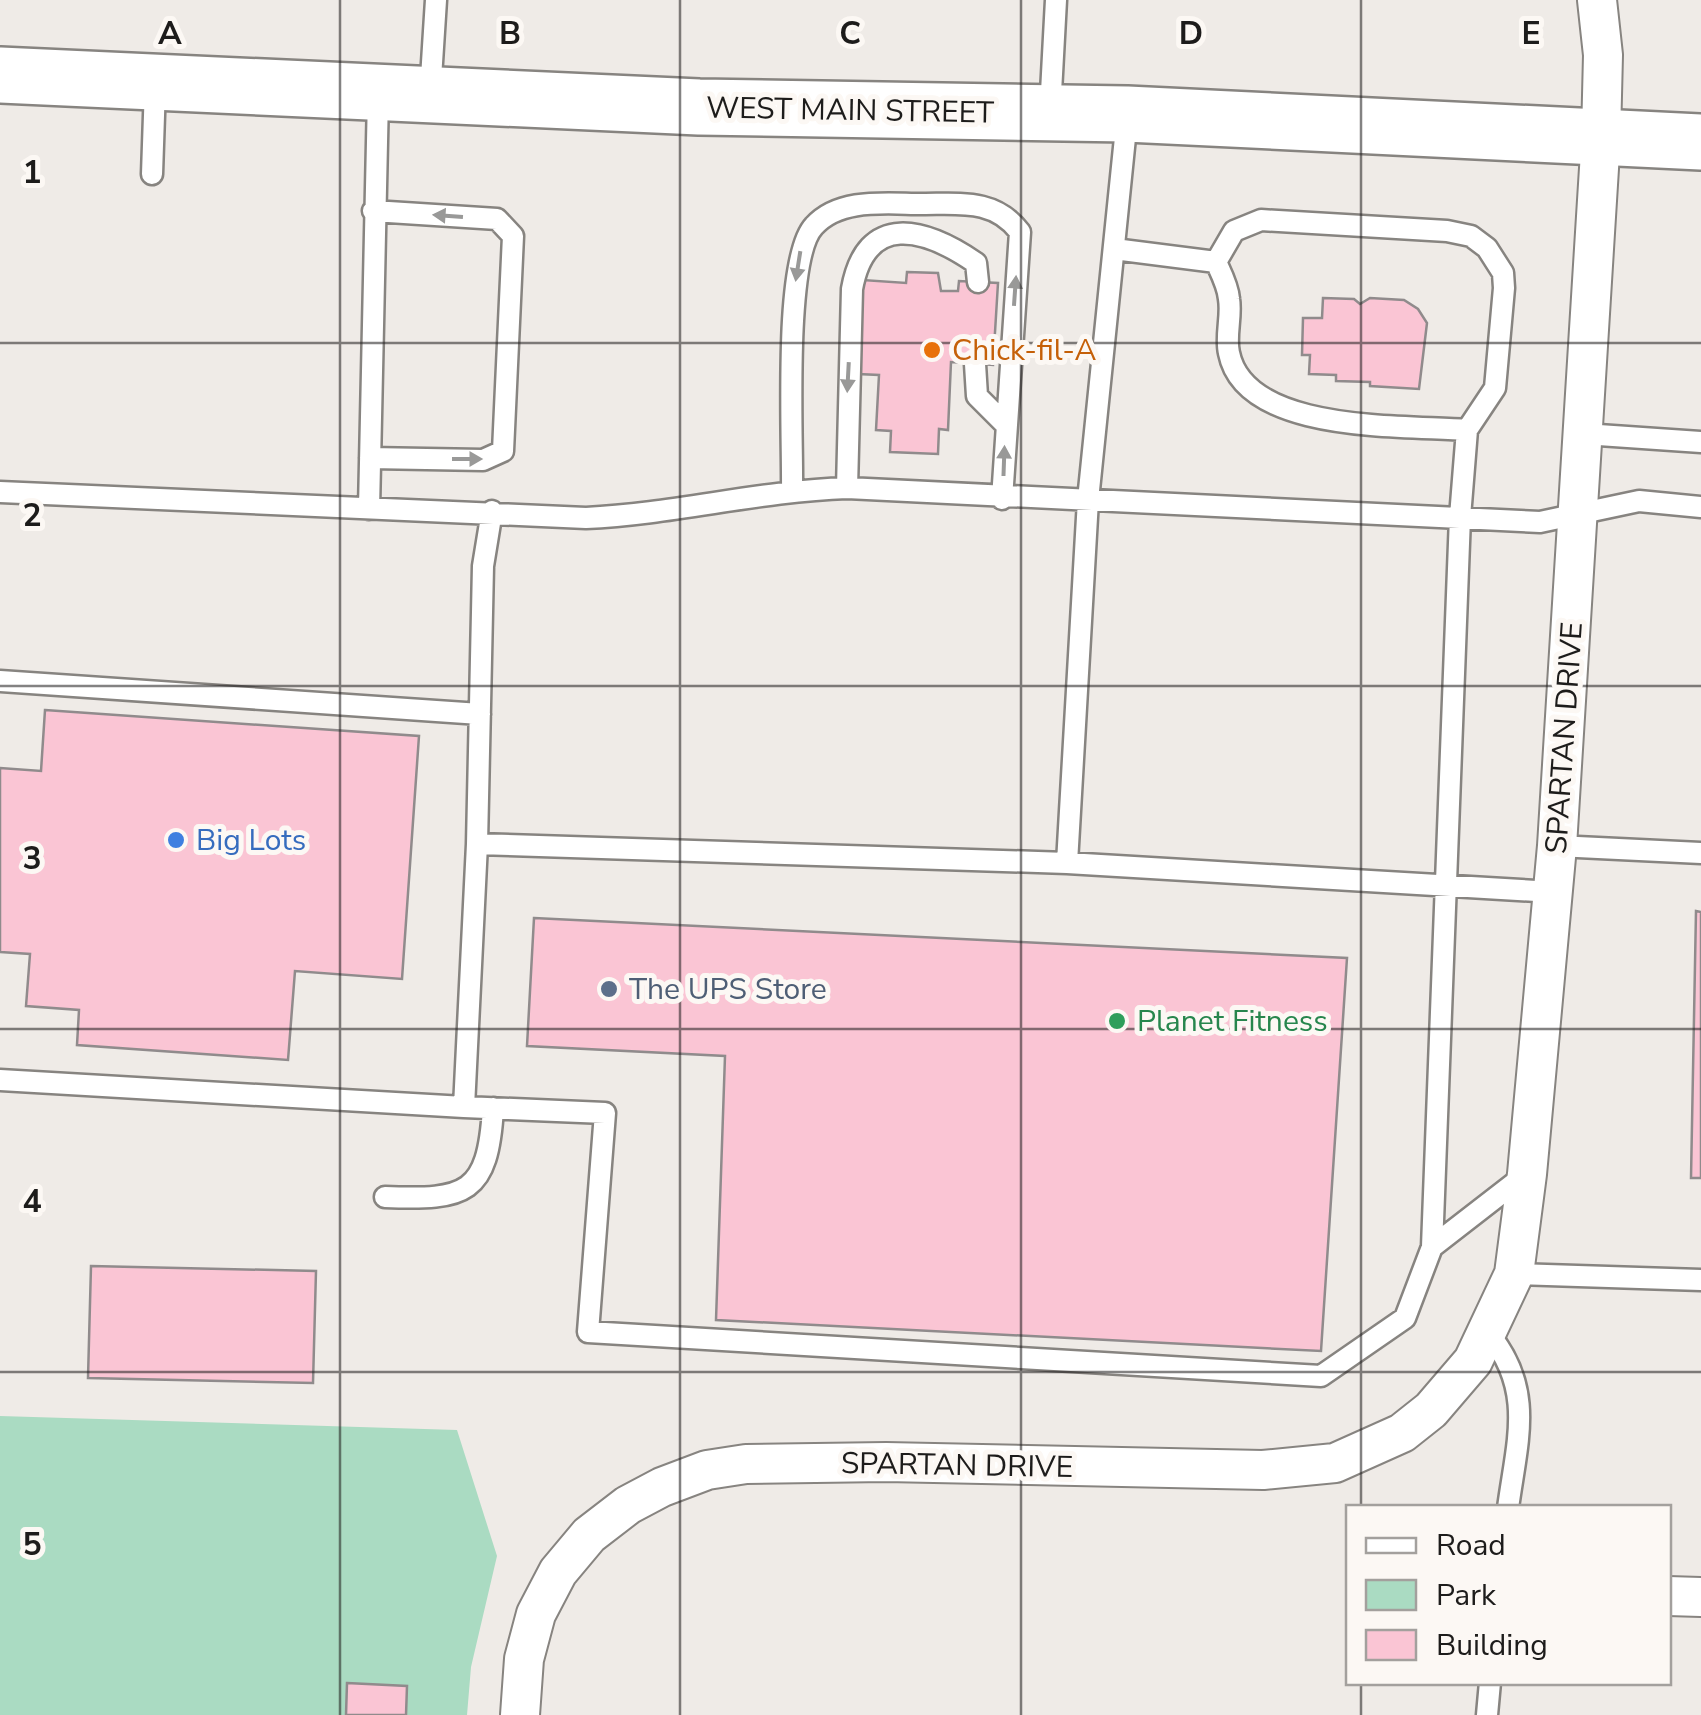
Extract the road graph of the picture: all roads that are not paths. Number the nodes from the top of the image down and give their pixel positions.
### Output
1 (436, 0) edge
2 (1056, 0) edge
3 (1597, 0) edge
4 (0, 74) edge
5 (155, 82) junction
6 (404, 94) junction
7 (1050, 113) junction
8 (1127, 114) junction
9 (1601, 136) junction
10 (1701, 142) edge
11 (152, 174) dead end
12 (373, 212) junction
13 (1114, 249) junction
14 (1216, 262) junction
15 (978, 282) dead end
16 (974, 364) dead end
17 (1005, 424) junction
18 (1466, 430) junction
19 (1584, 434) junction
20 (1701, 442) edge
21 (370, 458) junction
22 (847, 488) junction
23 (792, 490) junction
24 (0, 492) edge
25 (1002, 499) junction
26 (1088, 500) junction
27 (1701, 507) edge
28 (369, 508) junction
29 (492, 511) junction
30 (1580, 511) junction
31 (1460, 517) junction
32 (0, 681) edge
33 (480, 714) junction
34 (478, 844) junction
35 (1557, 846) junction
36 (1701, 853) edge
37 (1067, 864) junction
38 (1446, 884) junction
39 (1553, 892) junction
40 (0, 1080) edge
41 (464, 1107) junction
42 (493, 1108) junction
43 (1527, 1174) junction
44 (385, 1197) dead end
45 (1432, 1247) junction
46 (1514, 1274) junction
47 (1701, 1280) edge
48 (1488, 1334) junction
49 (1508, 1505) edge
50 (1671, 1596) edge
51 (1701, 1597) edge
52 (1490, 1685) edge
53 (520, 1715) edge
54 (1487, 1715) edge

1 - 6 lane
2 - 7 lane
3 - 9 street, SPARTAN DRIVE
4 - 5 main road, WEST MAIN STREET
5 - 6 main road, WEST MAIN STREET
5 - 11 lane
6 - 7 main road, WEST MAIN STREET
6 - 12 lane
7 - 8 main road, WEST MAIN STREET
8 - 9 main road, WEST MAIN STREET
8 - 13 lane
9 - 10 main road, WEST MAIN STREET
9 - 19 street, SPARTAN DRIVE
12 - 21 lane
21 -> 12 lane
13 - 14 lane
13 - 26 lane
14 - 18 lane
14 - 18 lane
15 -> 22 lane
16 - 17 lane
17 -> 23 lane
25 -> 17 lane
18 - 31 lane
19 - 20 lane
19 - 30 street, SPARTAN DRIVE
21 - 28 lane
22 - 23 lane
22 - 25 lane
23 - 29 lane
24 - 28 lane
25 - 26 lane
26 - 31 lane
26 - 37 lane
27 - 30 lane
28 - 29 lane
29 - 33 lane
30 - 31 lane
30 - 35 street, SPARTAN DRIVE
31 - 38 lane
32 - 33 lane
33 - 34 lane
34 - 37 lane
34 - 41 lane
35 - 36 lane
35 - 39 street, SPARTAN DRIVE
37 - 38 lane
38 - 39 lane
38 - 45 lane
39 - 43 street, SPARTAN DRIVE
40 - 41 lane
41 - 42 lane
42 - 44 lane
42 - 45 lane
43 - 45 lane
43 - 46 street, SPARTAN DRIVE
46 - 47 lane
46 - 48 street, SPARTAN DRIVE
48 - 49 lane
48 - 53 street, SPARTAN DRIVE
50 - 51 street
52 - 54 lane

